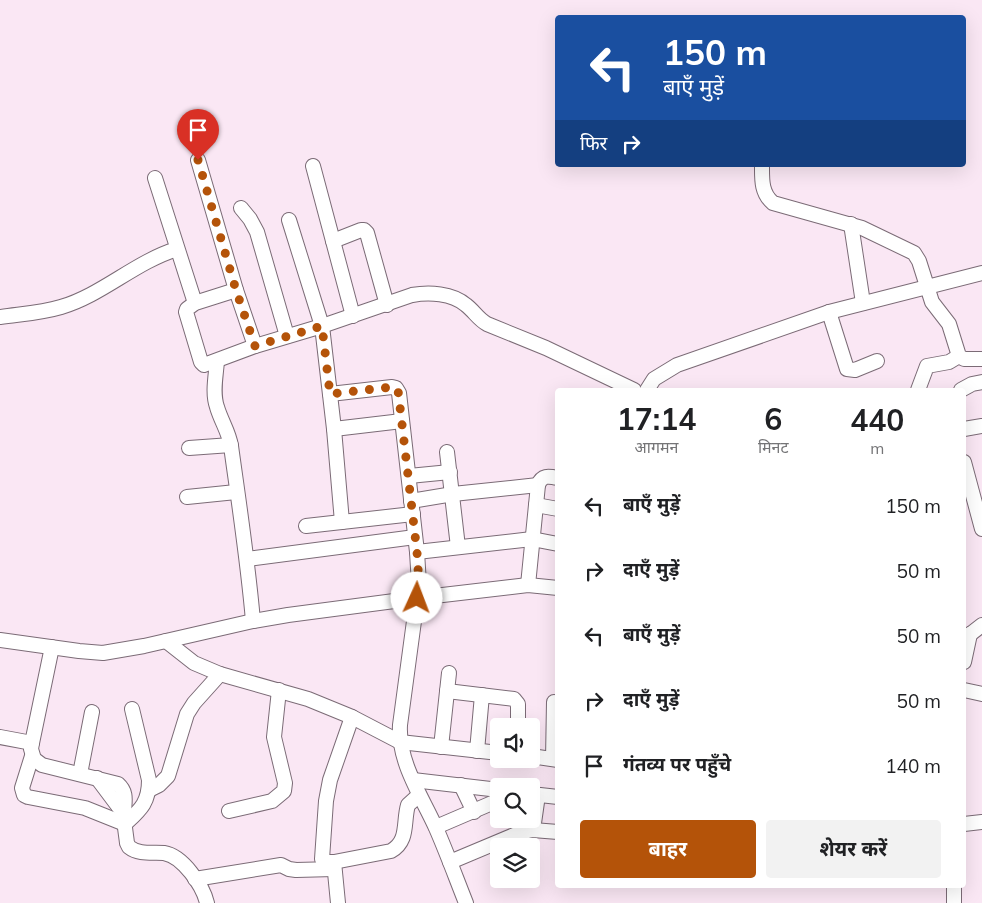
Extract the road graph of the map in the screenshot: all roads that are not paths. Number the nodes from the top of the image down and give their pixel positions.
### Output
1 (198, 160) dead end
2 (313, 166) dead end
3 (762, 167) edge
4 (155, 178) dead end
5 (241, 208) dead end
6 (289, 220) dead end
7 (850, 224) junction
8 (333, 241) junction
9 (177, 249) junction
10 (982, 273) edge
11 (926, 286) junction
12 (236, 290) junction
13 (194, 303) junction
14 (863, 303) junction
15 (387, 304) junction
16 (829, 312) junction
17 (353, 316) junction
18 (0, 317) edge
19 (322, 326) junction
20 (287, 336) junction
21 (255, 346) junction
22 (959, 356) junction
23 (982, 359) edge
24 (217, 361) junction
25 (877, 361) dead end
26 (982, 382) edge
27 (630, 388) edge
28 (648, 388) edge
29 (919, 388) edge
30 (965, 388) edge
31 (330, 394) junction
32 (402, 421) junction
33 (982, 426) edge
34 (334, 429) junction
35 (966, 429) edge
36 (231, 445) junction
37 (189, 448) dead end
38 (448, 452) dead end
39 (966, 469) edge
40 (450, 472) junction
41 (409, 476) junction
42 (555, 478) edge
43 (538, 485) junction
44 (236, 492) junction
45 (453, 494) junction
46 (187, 497) dead end
47 (536, 505) junction
48 (412, 507) junction
49 (555, 508) edge
50 (342, 522) junction
51 (306, 526) dead end
52 (982, 529) edge
53 (416, 538) junction
54 (532, 539) junction
55 (555, 543) edge
56 (458, 547) junction
57 (417, 552) junction
58 (247, 559) junction
59 (528, 585) junction
60 (555, 588) edge
61 (417, 598) junction
62 (253, 621) junction
63 (982, 625) edge
64 (967, 637) edge
65 (0, 640) edge
66 (166, 641) junction
67 (52, 647) junction
68 (449, 673) dead end
69 (220, 674) junction
70 (279, 690) junction
71 (966, 690) edge
72 (447, 691) junction
73 (982, 694) edge
74 (482, 695) junction
75 (554, 702) dead end
76 (132, 709) dead end
77 (92, 712) dead end
78 (352, 718) junction
79 (518, 718) edge
80 (555, 725) edge
81 (0, 737) edge
82 (400, 742) junction
83 (441, 747) junction
84 (32, 750) junction
85 (477, 751) junction
86 (490, 752) edge
87 (540, 758) edge
88 (555, 760) edge
89 (80, 774) junction
90 (413, 780) junction
91 (461, 785) junction
92 (490, 789) edge
93 (149, 790) junction
94 (419, 795) junction
95 (540, 795) edge
96 (555, 797) edge
97 (490, 804) edge
98 (229, 810) dead end
99 (474, 812) junction
100 (125, 819) junction
101 (982, 822) edge
102 (966, 824) edge
103 (436, 827) junction
104 (533, 830) joint
105 (555, 832) edge
106 (450, 862) junction
107 (334, 865) junction
108 (195, 879) junction
109 (954, 888) edge
110 (207, 903) edge
111 (338, 903) edge
112 (466, 903) edge
113 (954, 903) edge

1 - 12 street
2 - 8 street
3 - 7 street
4 - 9 street
5 - 20 street
6 - 19 street
7 - 11 street
7 - 14 street
8 - 15 street
8 - 17 street
9 - 13 street
9 - 18 street
10 - 11 street
11 - 14 street
11 - 22 street
12 - 13 street
12 - 21 street
13 - 24 street
14 - 16 street
15 - 17 street
15 - 27 street
16 - 25 street
16 - 28 street
17 - 19 street
19 - 20 street
19 - 31 street
20 - 21 street
21 - 24 street
22 - 23 street
22 - 29 street
24 - 36 street
26 - 30 street
31 - 32 street
31 - 34 street
32 - 34 street
32 - 41 street
33 - 35 street
34 - 50 street
36 - 37 street
36 - 44 street
38 - 40 street
39 - 52 street
40 - 41 street
40 - 45 street
41 - 48 street
42 - 43 street
43 - 45 street
43 - 47 street
44 - 46 street
44 - 58 street
45 - 48 street
45 - 56 street
47 - 49 street
47 - 54 street
48 - 50 street
48 - 53 street
50 - 51 street
53 - 57 street
53 - 58 street
54 - 55 street
54 - 56 street
54 - 59 street
56 - 57 street
57 - 61 street
58 - 62 street
59 - 60 street
59 - 61 street
61 - 62 street
61 - 82 street
62 - 66 street
63 - 64 street
65 - 67 street
66 - 67 street
66 - 69 street
67 - 84 street
68 - 72 street
69 - 70 street
69 - 93 street
70 - 78 street
70 - 98 street
71 - 73 street
72 - 74 street
72 - 83 street
74 - 79 street
74 - 85 street
75 - 80 street
76 - 93 street
77 - 89 street
78 - 82 street
78 - 107 street
80 - 88 street
81 - 84 street
82 - 83 street
82 - 90 street
83 - 85 street
84 - 89 street
84 - 100 street
85 - 86 street
87 - 88 street
89 - 100 street
90 - 91 street
90 - 94 street
91 - 92 street
91 - 99 street
93 - 100 street
94 - 103 street
94 - 107 street
95 - 96 street
97 - 99 street
99 - 103 street
100 - 108 street
101 - 102 street
103 - 106 street
104 - 105 street
104 - 106 street
106 - 112 street
107 - 108 street
107 - 111 street
108 - 110 street
109 - 113 street

